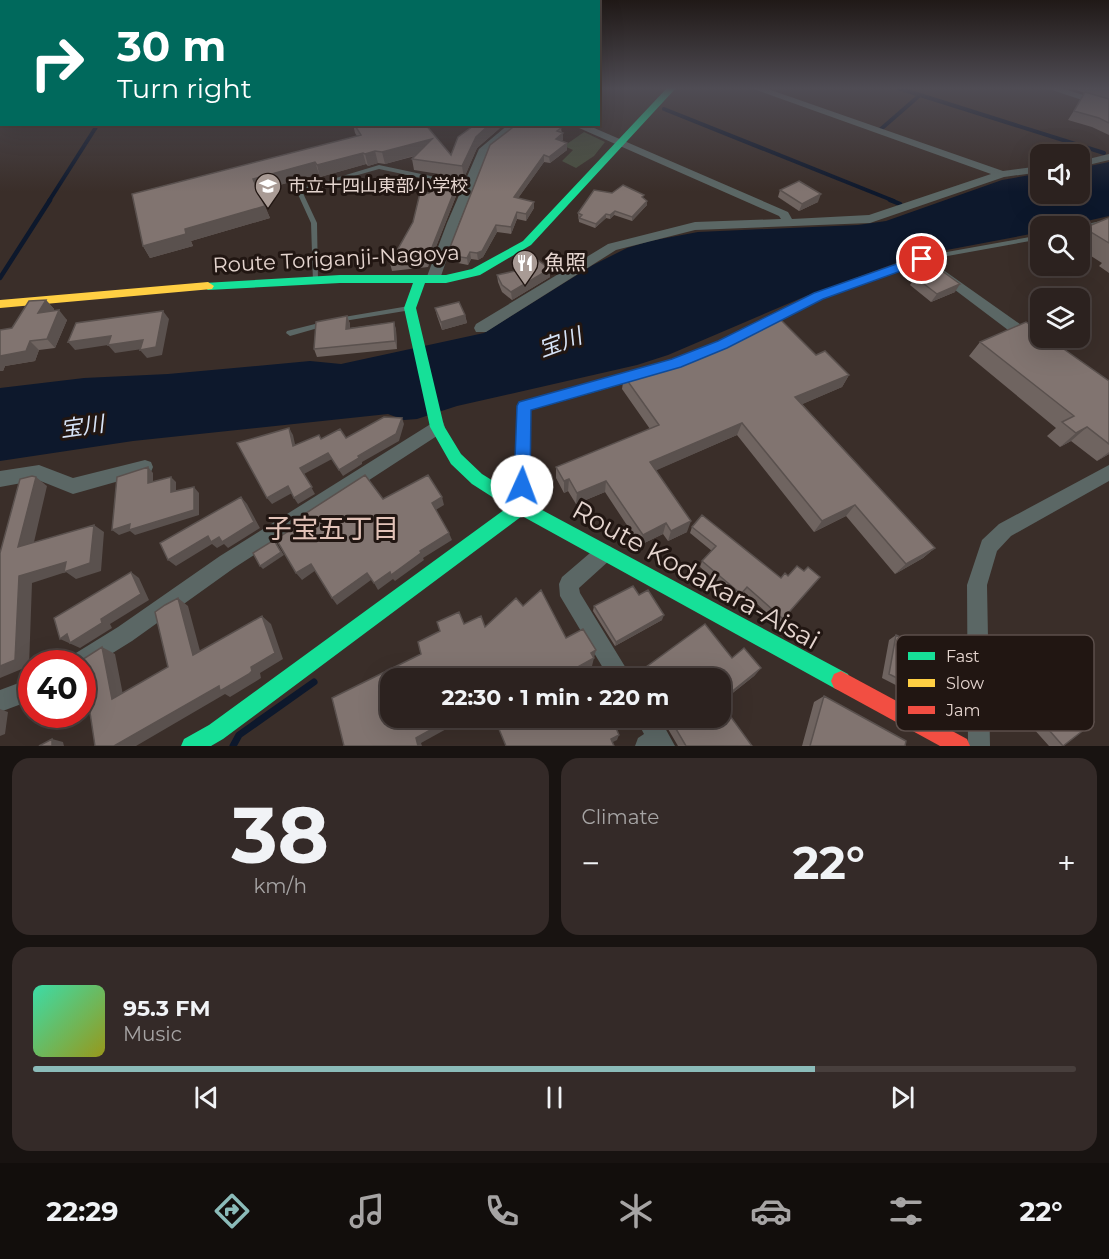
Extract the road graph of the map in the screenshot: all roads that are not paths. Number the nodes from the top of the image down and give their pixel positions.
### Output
1 (640, 123) edge
2 (856, 123) edge
3 (513, 126) edge
4 (580, 126) edge
5 (621, 143) junction
6 (1109, 157) edge
7 (1090, 162) edge
8 (1030, 170) edge
9 (1002, 174) junction
10 (471, 183) junction
11 (1109, 221) edge
12 (788, 222) junction
13 (1090, 226) edge
14 (1030, 239) edge
15 (922, 259) junction
16 (427, 279) junction
17 (315, 280) junction
18 (819, 296) joint
19 (0, 304) edge
20 (410, 308) junction
21 (481, 328) dead end
22 (290, 333) dead end
23 (1030, 338) edge
24 (733, 339) edge
25 (665, 366) edge
26 (436, 424) junction
27 (145, 467) edge
28 (1109, 472) edge
29 (0, 479) edge
30 (521, 507) junction
31 (604, 552) junction
32 (978, 635) edge
33 (96, 652) edge
34 (615, 668) edge
35 (18, 694) edge
36 (0, 701) edge
37 (896, 711) edge
38 (650, 728) edge
39 (932, 731) edge
40 (979, 731) edge
41 (217, 739) edge
42 (656, 743) edge
43 (191, 746) edge
44 (960, 746) edge
45 (979, 746) edge

1 - 5 main road, Route Toriganji-Nagoya
2 - 9 street
3 - 10 street
4 - 5 street
5 - 12 street
5 - 16 main road, Route Toriganji-Nagoya
6 - 7 street
8 - 9 street
9 - 12 street
10 - 16 street
10 - 17 lane
11 - 13 lane
12 - 21 street
14 - 15 lane
15 - 18 lane
15 - 23 street
16 - 17 main road, Route Toriganji-Nagoya
16 - 20 main road
17 - 19 main road, Route Toriganji-Nagoya
18 - 24 main road
20 - 22 lane
20 - 26 main road, Route Kodakara-Aisai
25 - 30 main road
26 - 30 main road, Route Kodakara-Aisai
26 - 33 street
27 - 29 street
28 - 32 street
30 - 31 main road, Route Kodakara-Aisai
30 - 41 main road
31 - 34 street
31 - 37 main road, Route Kodakara-Aisai
35 - 36 street
38 - 42 street
39 - 44 main road, Route Kodakara-Aisai
40 - 45 street
41 - 43 main road

